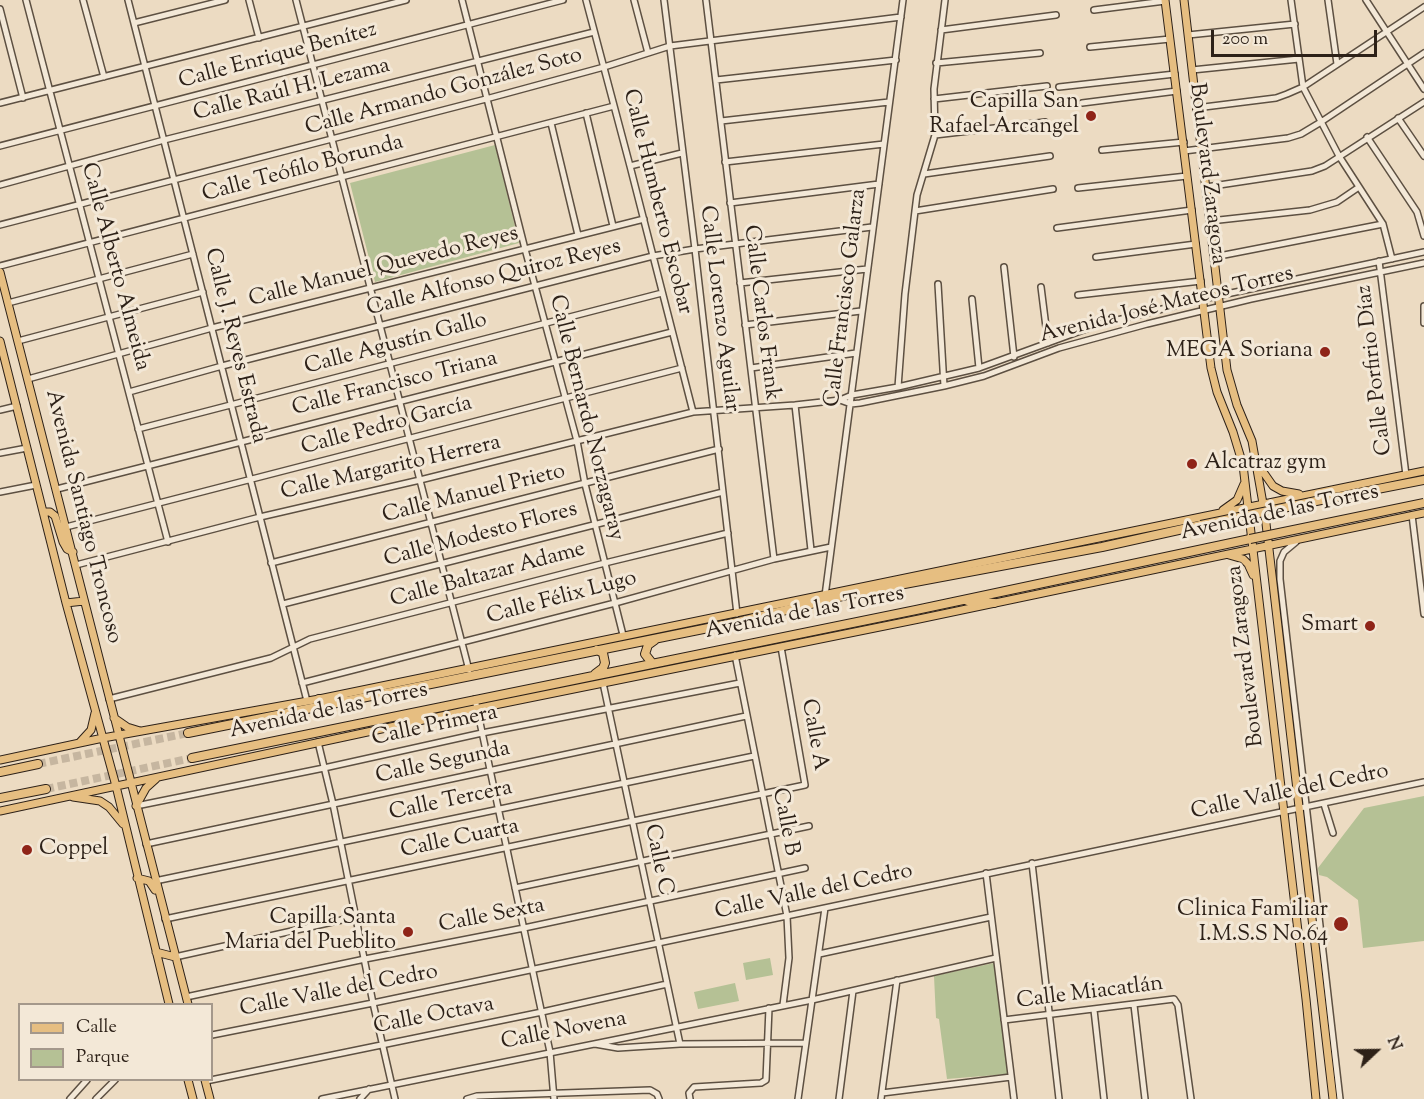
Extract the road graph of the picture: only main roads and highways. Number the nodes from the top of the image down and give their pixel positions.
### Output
1 (1165, 0) edge
2 (1184, 0) edge
3 (0, 272) edge
4 (0, 341) edge
5 (3, 366) edge
6 (1257, 461) junction
7 (1424, 471) edge
8 (1424, 480) edge
9 (1245, 482) junction
10 (1307, 495) junction
11 (1424, 503) edge
12 (1263, 504) junction
13 (1247, 507) junction
14 (43, 512) junction
15 (1424, 513) edge
16 (1208, 515) junction
17 (1268, 546) junction
18 (1252, 549) junction
19 (73, 552) junction
20 (1218, 556) junction
21 (1257, 584) junction
22 (825, 597) junction
23 (84, 601) junction
24 (959, 601) junction
25 (66, 603) junction
26 (994, 603) junction
27 (737, 617) junction
28 (657, 638) junction
29 (597, 650) junction
30 (652, 663) junction
31 (595, 675) junction
32 (319, 699) junction
33 (359, 699) junction
34 (476, 704) junction
35 (96, 707) junction
36 (433, 708) junction
37 (114, 718) junction
38 (406, 723) junction
39 (142, 732) junction
40 (188, 733) tunnel mouth
41 (118, 736) junction
42 (103, 738) junction
43 (74, 745) junction
44 (192, 758) tunnel mouth
45 (0, 760) edge
46 (38, 764) tunnel mouth
47 (0, 772) edge
48 (158, 777) junction
49 (131, 783) junction
50 (116, 786) junction
51 (46, 789) tunnel mouth
52 (67, 796) junction
53 (0, 798) edge
54 (136, 806) junction
55 (0, 811) edge
56 (126, 828) junction
57 (137, 878) junction
58 (161, 904) junction
59 (156, 952) junction
60 (175, 957) junction
61 (187, 1001) edge
62 (169, 1003) edge
63 (188, 1081) edge
64 (206, 1081) edge
65 (1334, 1098) edge
66 (193, 1099) edge
67 (210, 1099) edge
68 (1316, 1099) edge

1 - 9 main road, Boulevard Zaragoza
2 - 6 main road, Boulevard Zaragoza
3 - 19 main road, Avenida Santiago Troncoso
4 - 5 main road, Avenida Santiago Troncoso
5 - 14 main road, Avenida Santiago Troncoso
6 - 10 main road
6 - 12 main road, Boulevard Zaragoza
7 - 10 main road
8 - 22 highway, Avenida de las Torres, bridge
9 - 13 main road, Boulevard Zaragoza
9 - 16 main road
10 - 12 main road
11 - 24 highway, Avenida de las Torres, bridge
12 - 13 main road
12 - 17 main road, Boulevard Zaragoza
13 - 16 main road
13 - 18 main road, Boulevard Zaragoza
14 - 19 main road
14 - 25 main road, Avenida Santiago Troncoso
15 - 17 main road, Avenida de las Torres
16 - 22 main road, Avenida de las Torres
17 - 18 main road, Avenida de las Torres
17 - 65 main road, Boulevard Zaragoza
18 - 20 main road, Avenida de las Torres
18 - 21 main road, Boulevard Zaragoza
19 - 23 main road, Avenida Santiago Troncoso
20 - 21 main road
20 - 26 main road, Avenida de las Torres
21 - 68 main road, Boulevard Zaragoza
22 - 27 highway, Avenida de las Torres
23 - 25 main road
23 - 37 main road, Avenida Santiago Troncoso
24 - 26 highway
24 - 30 highway, Avenida de las Torres
25 - 35 main road, Avenida Santiago Troncoso
26 - 34 main road, Avenida de las Torres
27 - 28 highway, Avenida de las Torres
27 - 32 main road, Avenida de las Torres
28 - 29 highway, Avenida de las Torres
28 - 30 highway
29 - 31 highway
29 - 33 highway, Avenida de las Torres
30 - 31 highway, Avenida de las Torres
31 - 34 highway, Avenida de las Torres
32 - 33 highway
32 - 39 main road, Avenida de las Torres
33 - 40 highway, Avenida de las Torres
34 - 36 highway, Avenida de las Torres
34 - 38 main road, Avenida de las Torres
35 - 42 main road, Avenida Santiago Troncoso
35 - 43 main road
36 - 38 highway
36 - 44 highway, Avenida de las Torres
37 - 39 main road
37 - 41 main road, Avenida Santiago Troncoso
38 - 48 main road, Avenida de las Torres
39 - 41 main road, Avenida de las Torres
41 - 42 main road, Avenida de las Torres
41 - 49 main road, Avenida Santiago Troncoso
42 - 43 main road, Avenida de las Torres
42 - 50 main road, Avenida Santiago Troncoso
43 - 45 main road, Avenida de las Torres
46 - 47 highway
48 - 49 main road, Avenida de las Torres
48 - 54 main road
49 - 50 main road, Avenida de las Torres
49 - 54 main road, Avenida Santiago Troncoso
50 - 52 main road, Avenida de las Torres
50 - 56 main road
51 - 53 highway
52 - 55 main road, Avenida de las Torres
52 - 56 main road
54 - 58 main road, Avenida Santiago Troncoso
56 - 57 main road
57 - 58 main road
57 - 59 main road
58 - 60 main road, Avenida Santiago Troncoso
59 - 60 main road
59 - 62 main road
60 - 61 main road, Avenida Santiago Troncoso
63 - 66 main road
64 - 67 main road

